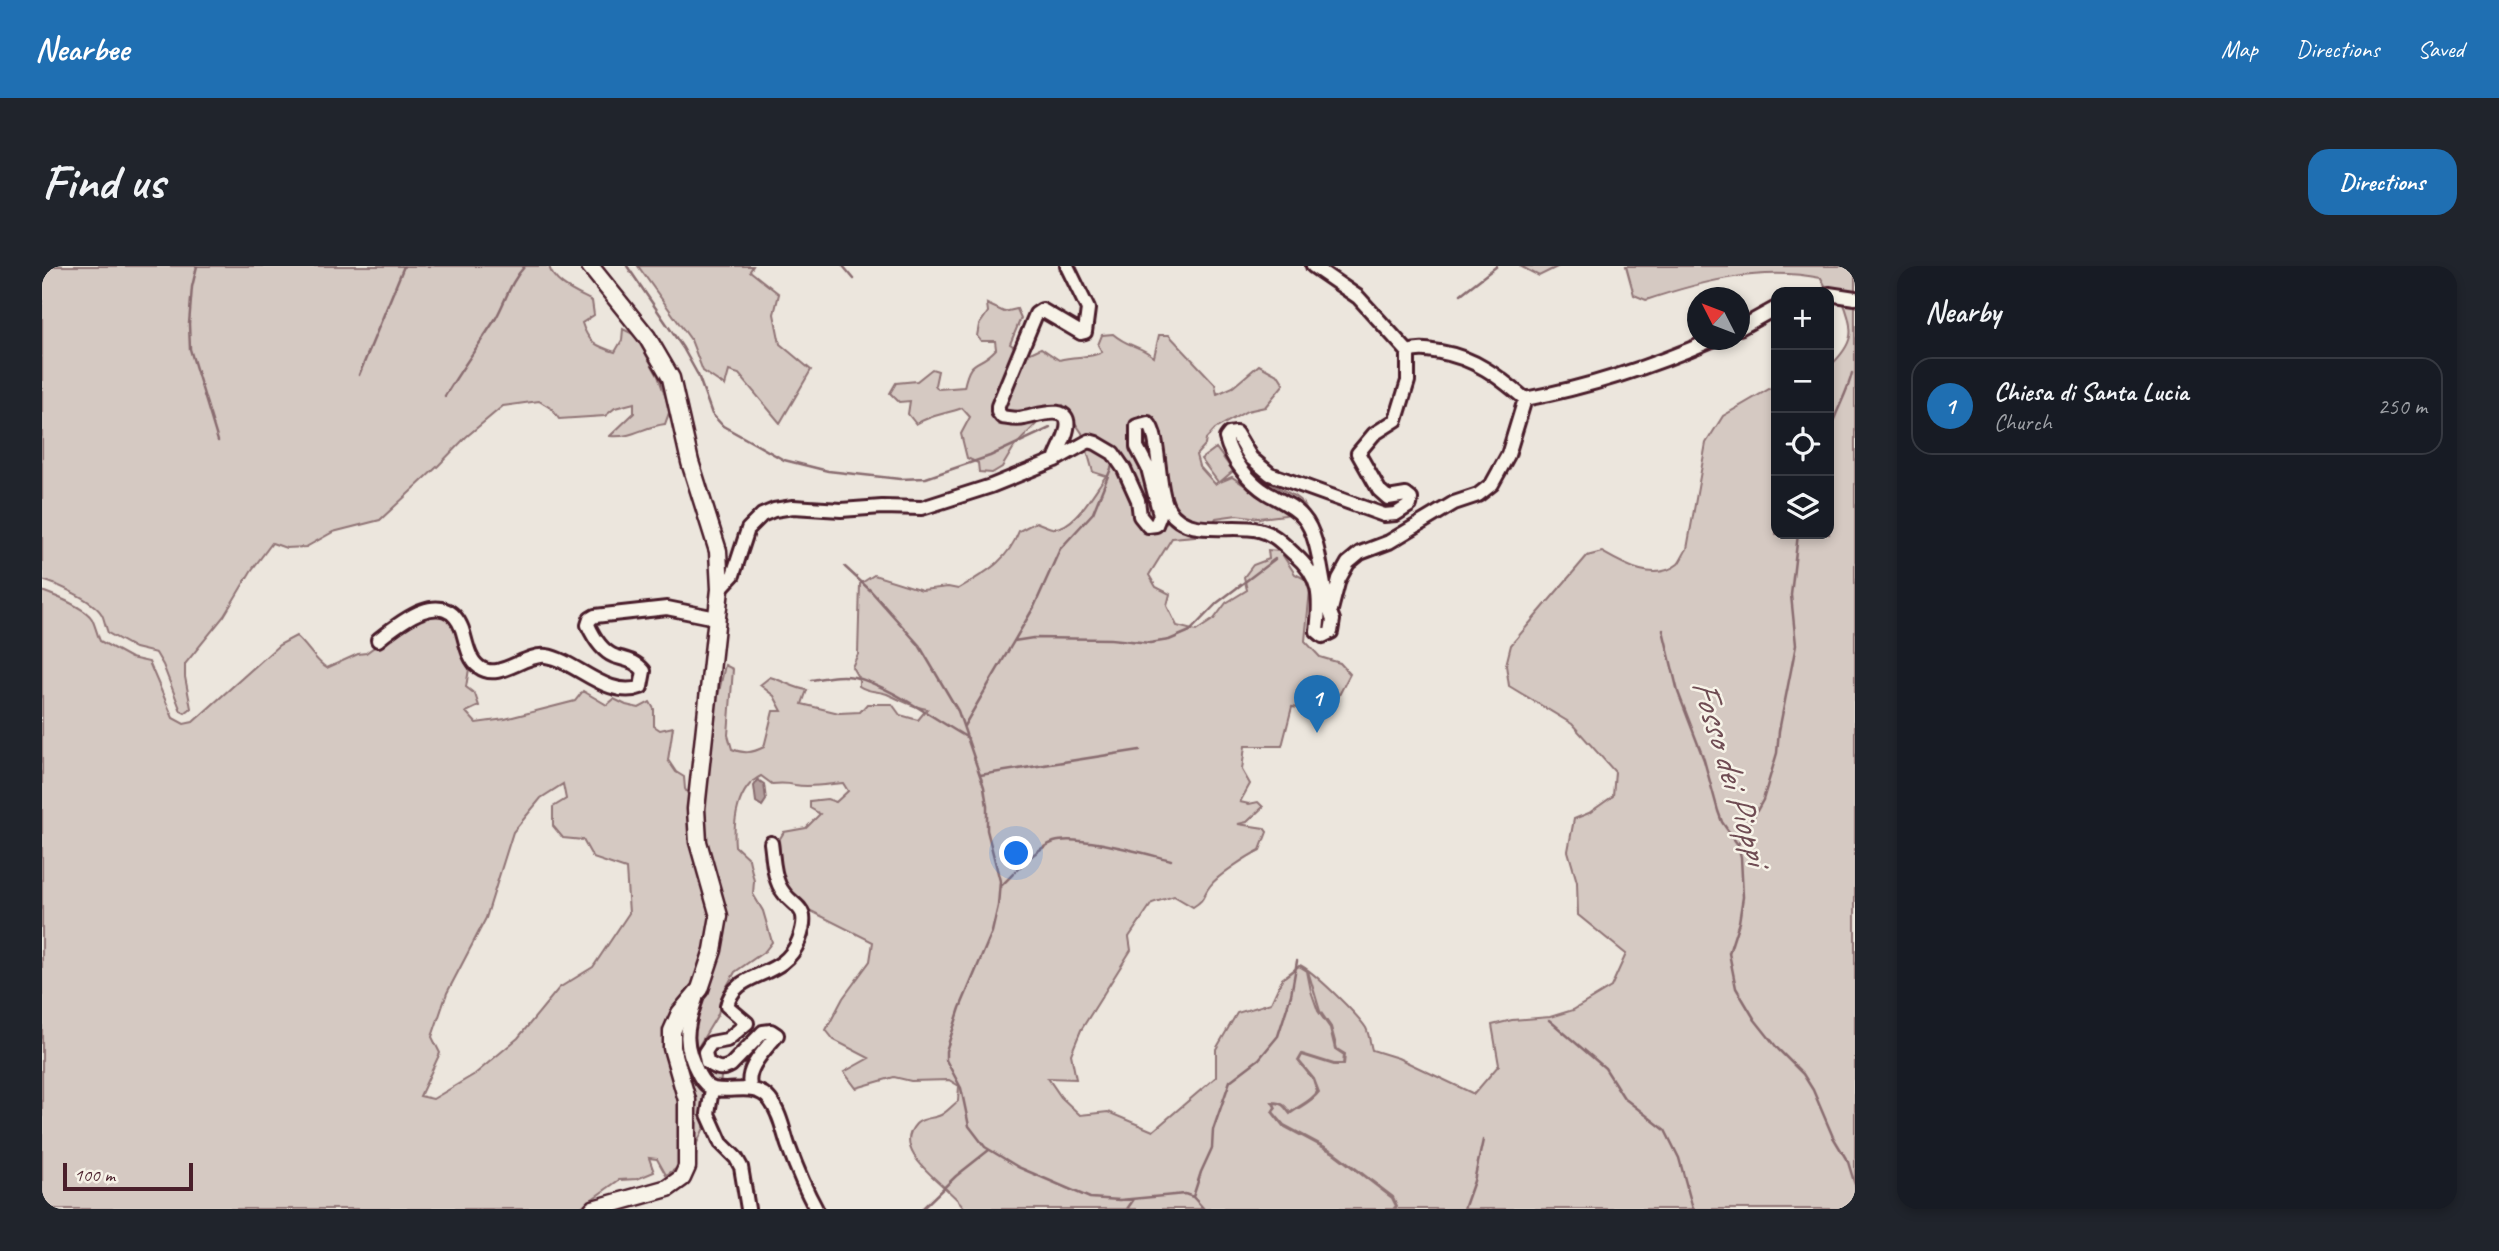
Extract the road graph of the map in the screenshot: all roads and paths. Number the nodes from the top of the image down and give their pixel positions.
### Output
1 (590, 266) edge
2 (1067, 266) edge
3 (1313, 266) edge
4 (1834, 294) edge
5 (1854, 299) edge
6 (1771, 311) edge
7 (1750, 322) edge
8 (1690, 350) edge
9 (1408, 352) junction
10 (1525, 398) junction
11 (1055, 460) junction
12 (720, 589) junction
13 (1331, 614) junction
14 (716, 618) junction
15 (378, 640) dead end
16 (771, 843) dead end
17 (700, 989) junction
18 (712, 1089) junction
19 (751, 1089) junction
20 (593, 1209) edge
21 (748, 1209) edge
22 (816, 1209) edge

1 - 12 main road
2 - 11 street
3 - 9 street
4 - 5 street
6 - 7 street
8 - 10 street
9 - 10 street
9 - 13 street
10 - 13 street
11 - 12 street
11 - 13 street
12 - 14 main road
14 - 15 street
14 - 17 main road
16 - 19 street
17 - 18 street
17 - 20 main road
18 - 19 street
18 - 21 street
19 - 22 street

